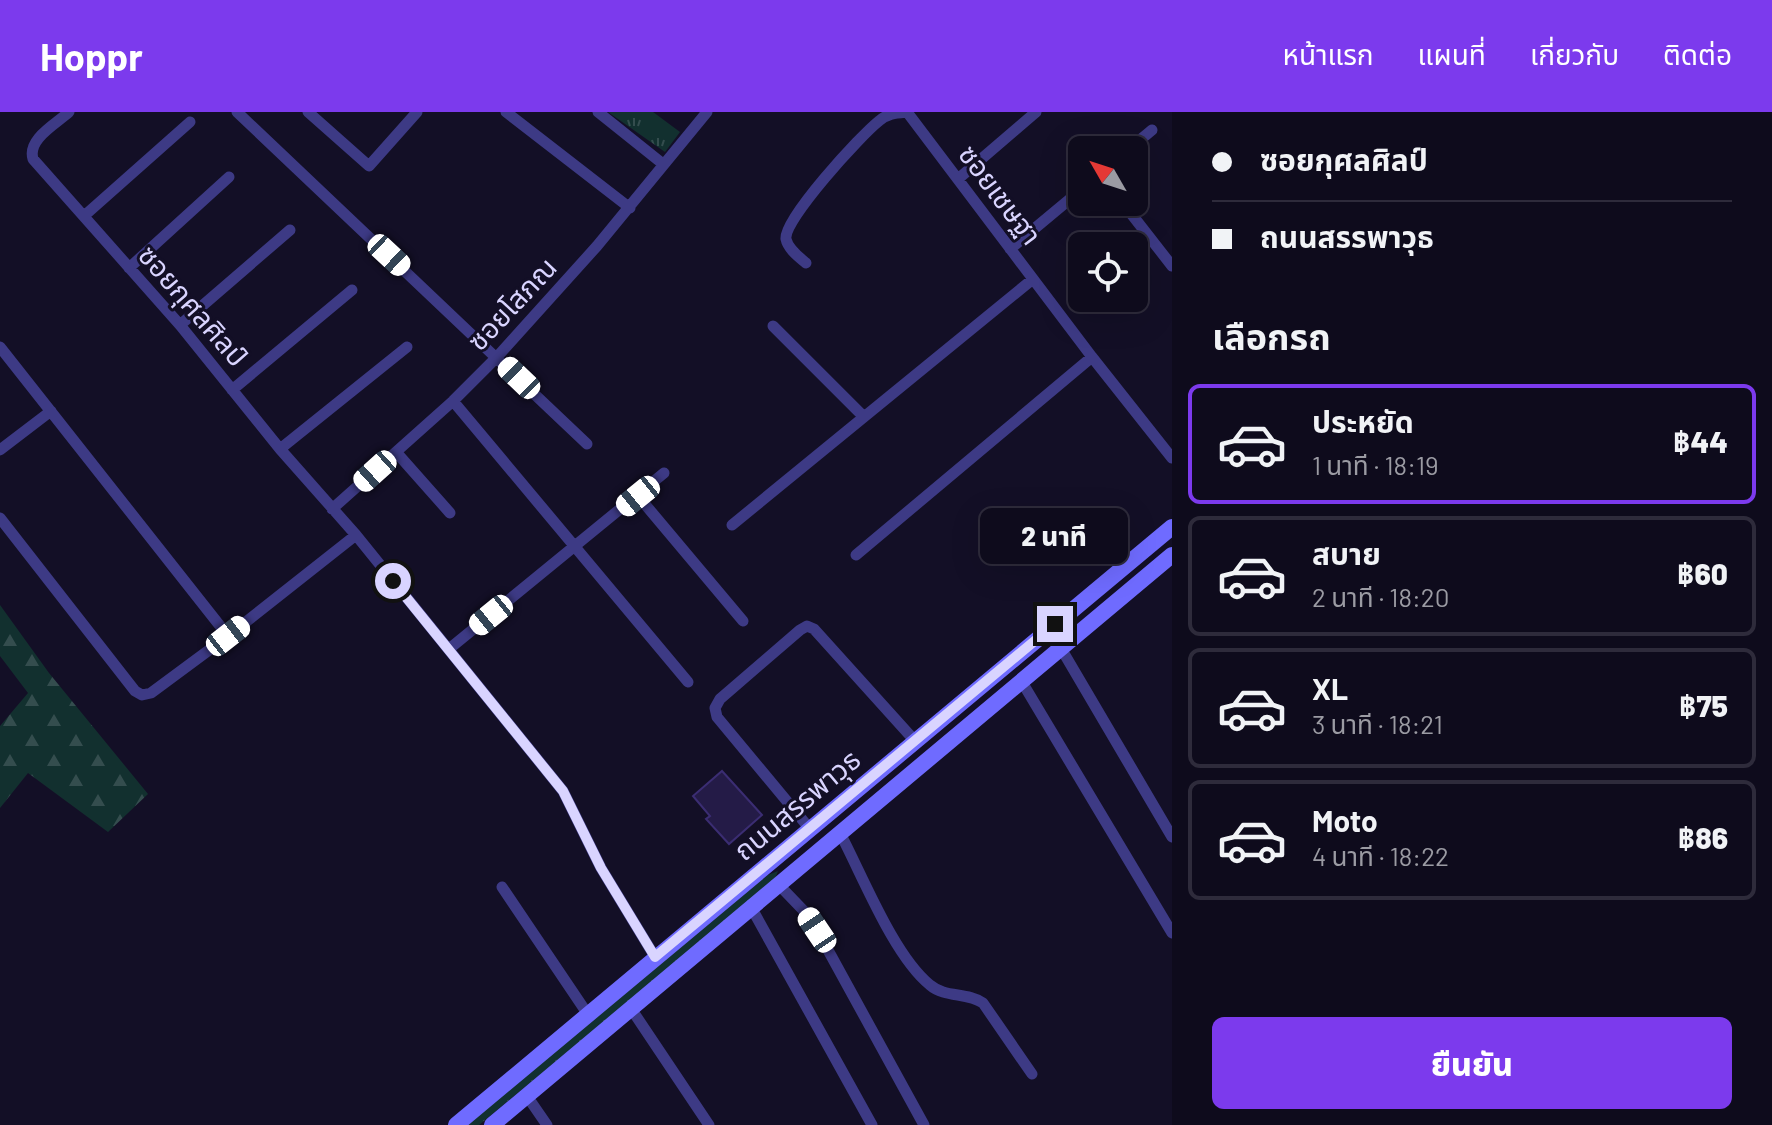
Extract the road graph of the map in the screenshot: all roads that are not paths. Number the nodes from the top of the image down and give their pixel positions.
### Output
1 (69, 112) edge
2 (237, 112) edge
3 (417, 112) edge
4 (506, 112) edge
5 (598, 112) edge
6 (707, 112) edge
7 (908, 112) edge
8 (1036, 112) edge
9 (313, 114) edge
10 (190, 122) dead end
11 (1152, 130) dead end
12 (1145, 136) edge
13 (663, 164) junction
14 (229, 177) dead end
15 (958, 179) junction
16 (1068, 201) edge
17 (630, 208) junction
18 (84, 216) junction
19 (1133, 216) edge
20 (290, 230) dead end
21 (1010, 249) junction
22 (806, 263) dead end
23 (1172, 266) edge
24 (129, 268) junction
25 (1033, 279) junction
26 (352, 290) dead end
27 (180, 325) junction
28 (773, 326) dead end
29 (0, 347) edge
30 (407, 347) dead end
31 (497, 357) junction
32 (1092, 357) junction
33 (232, 390) junction
34 (453, 401) junction
35 (51, 411) junction
36 (864, 417) junction
37 (587, 444) dead end
38 (280, 449) junction
39 (0, 450) edge
40 (396, 452) junction
41 (1172, 458) edge
42 (664, 473) dead end
43 (638, 496) junction
44 (332, 509) junction
45 (450, 513) dead end
46 (0, 518) edge
47 (732, 525) dead end
48 (1172, 527) edge
49 (356, 535) junction
50 (576, 547) junction
51 (856, 555) dead end
52 (1172, 555) edge
53 (743, 621) dead end
54 (228, 636) junction
55 (449, 649) junction
56 (1062, 650) junction
57 (688, 682) dead end
58 (1022, 682) junction
59 (915, 741) junction
60 (810, 829) junction
61 (841, 835) junction
62 (1172, 837) edge
63 (788, 846) junction
64 (804, 865) junction
65 (779, 885) junction
66 (502, 887) dead end
67 (751, 907) junction
68 (1172, 933) edge
69 (655, 957) junction
70 (632, 1010) junction
71 (589, 1016) junction
72 (1032, 1074) dead end
73 (527, 1096) junction
74 (456, 1125) edge
75 (492, 1125) edge
76 (547, 1125) edge
77 (709, 1125) edge
78 (872, 1125) edge
79 (924, 1125) edge

1 - 18 street, ซอยกุศลศิลป์
2 - 31 street
3 - 9 street
4 - 17 street
5 - 13 street
6 - 13 street, ซอยโสภณ
7 - 15 street, ซอยเชษฐา
7 - 22 street
8 - 15 street
10 - 18 street
11 - 12 street
13 - 17 street, ซอยโสภณ
14 - 24 street
15 - 21 street, ซอยเชษฐา
16 - 21 street
17 - 31 street, ซอยโสภณ
18 - 24 street, ซอยกุศลศิลป์
19 - 23 street
20 - 27 street
21 - 25 street, ซอยเชษฐา
24 - 27 street, ซอยกุศลศิลป์
25 - 32 street, ซอยเชษฐา
25 - 36 street
26 - 33 street
27 - 33 street, ซอยกุศลศิลป์
28 - 36 street
29 - 35 street
30 - 38 street
31 - 34 street, ซอยโสภณ
31 - 37 street
32 - 41 street, ซอยเชษฐา
32 - 51 street
33 - 38 street, ซอยกุศลศิลป์
34 - 40 street, ซอยโสภณ
34 - 50 street
35 - 39 street
35 - 54 street
36 - 47 street
38 - 44 street, ซอยกุศลศิลป์
40 - 44 street, ซอยโสภณ
40 - 45 street
42 - 43 street
43 - 50 street
43 - 53 street
44 - 49 street, ซอยกุศลศิลป์
46 - 54 street
48 - 59 main road, ถนนสรรพาวุธ
49 - 54 street
49 - 55 street, ซอยกุศลศิลป์
50 - 55 street
50 - 57 street
52 - 56 main road, ถนนสรรพาวุธ
55 - 69 street, ซอยกุศลศิลป์
56 - 58 main road, ถนนสรรพาวุธ
56 - 62 street
58 - 61 main road, ถนนสรรพาวุธ
58 - 68 street
59 - 60 main road, ถนนสรรพาวุธ
59 - 60 street
60 - 63 main road, ถนนสรรพาวุธ
61 - 64 main road, ถนนสรรพาวุธ
61 - 72 street
63 - 64 main road
63 - 69 main road, ถนนสรรพาวุธ
64 - 65 main road, ถนนสรรพาวุธ
65 - 67 main road, ถนนสรรพาวุธ
65 - 79 street
66 - 71 street
67 - 70 main road, ถนนสรรพาวุธ
67 - 78 street
69 - 71 main road, ถนนสรรพาวุธ
70 - 73 main road, ถนนสรรพาวุธ
70 - 77 street
71 - 74 main road, ถนนสรรพาวุธ
73 - 75 main road, ถนนสรรพาวุธ
73 - 76 street

